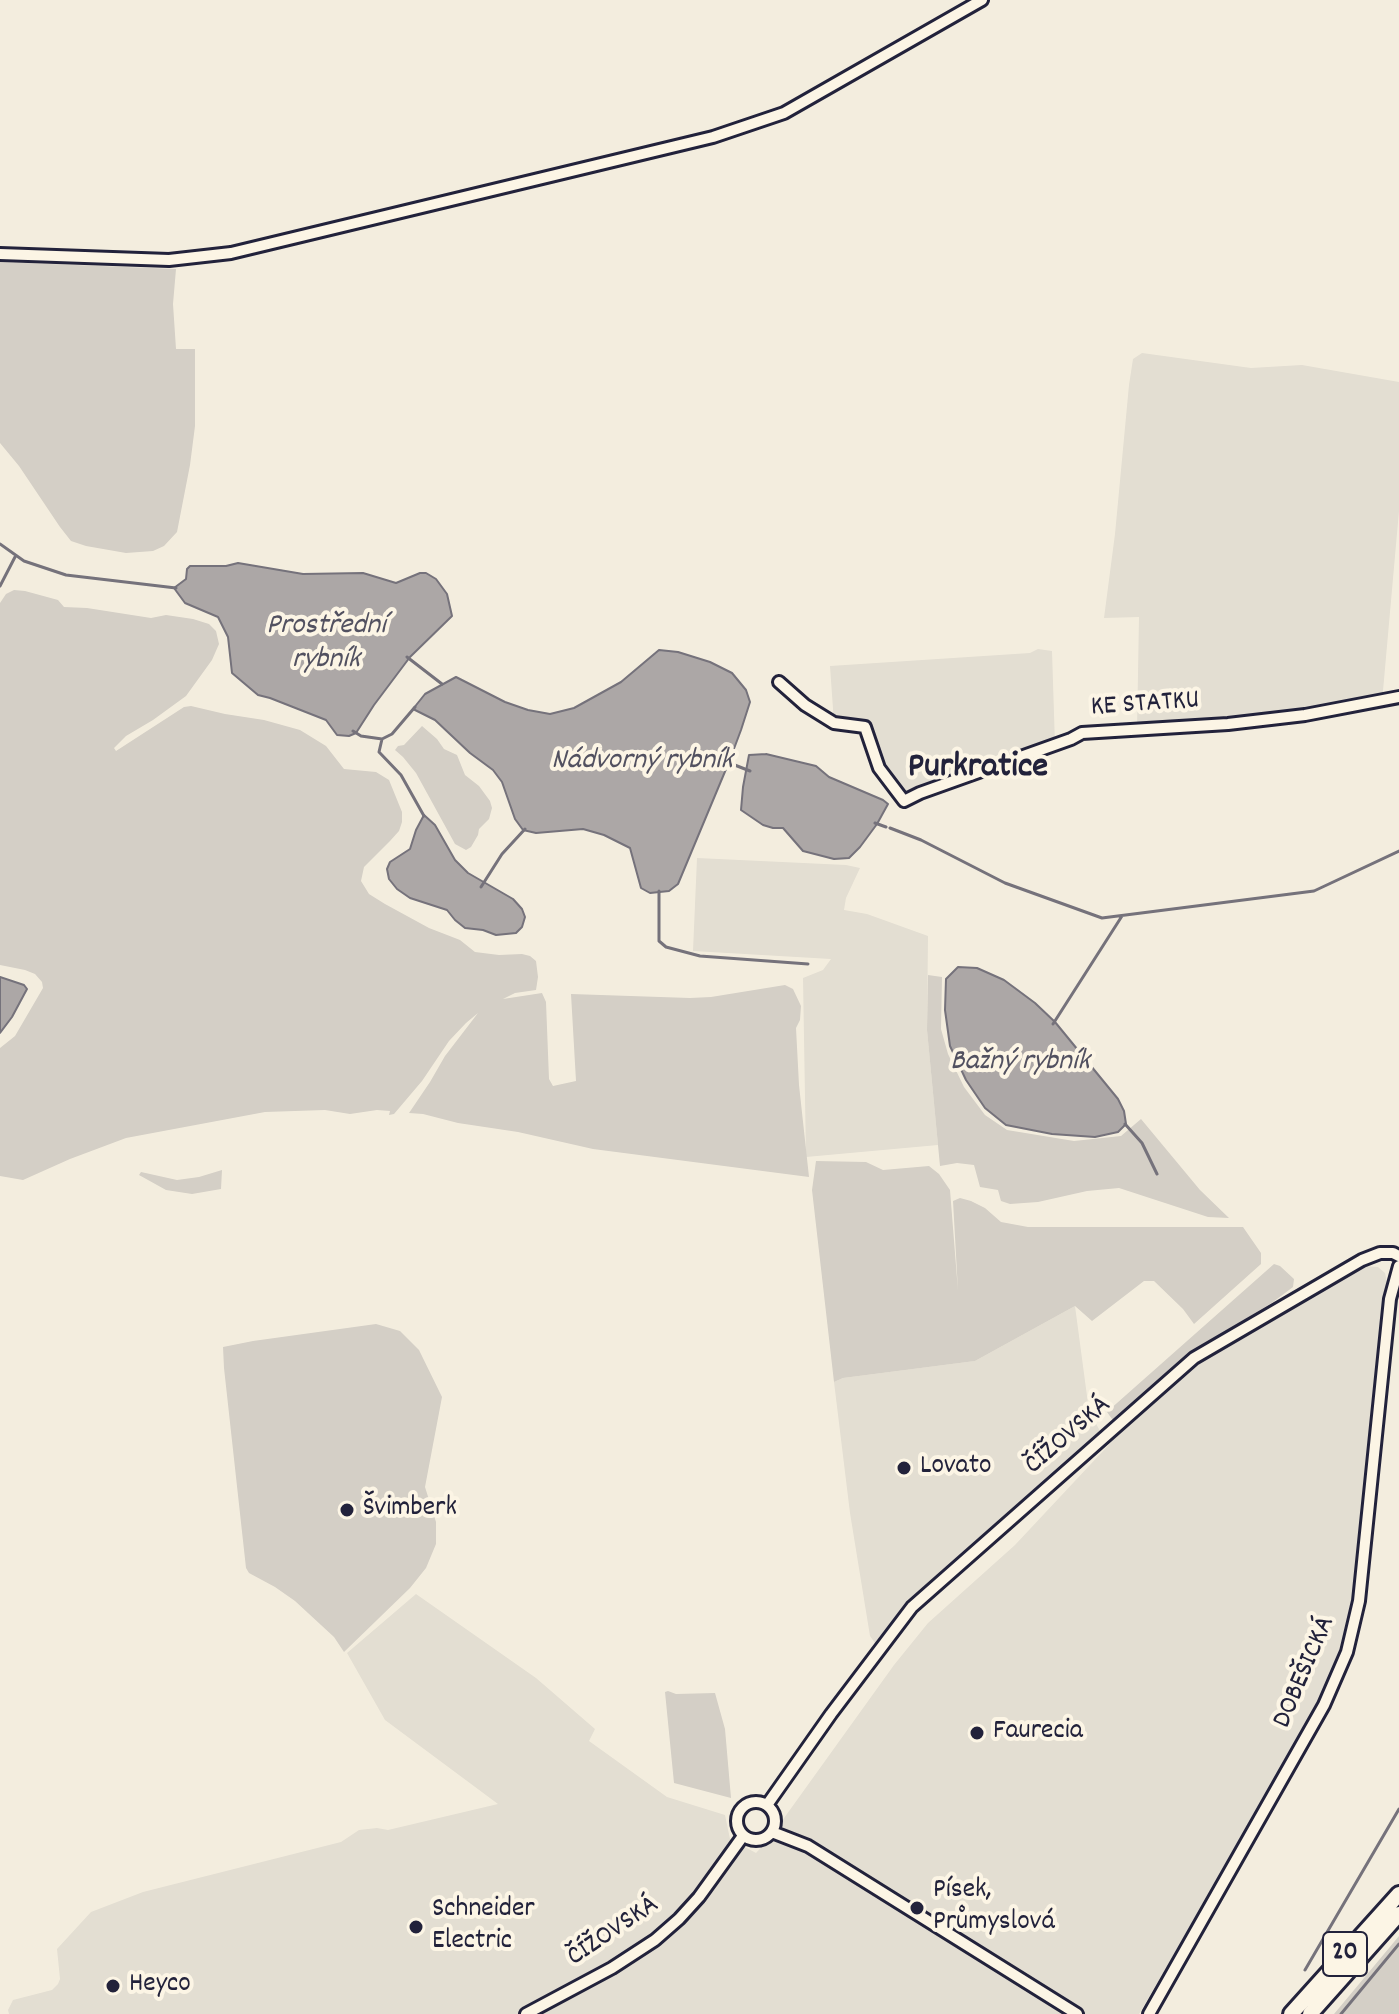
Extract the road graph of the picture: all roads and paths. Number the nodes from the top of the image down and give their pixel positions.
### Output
1 (982, 0) edge
2 (0, 254) edge
3 (779, 682) dead end
4 (1399, 697) edge
5 (1399, 1256) edge
6 (1399, 1266) edge
7 (767, 1805) junction
8 (772, 1832) junction
9 (743, 1836) junction
10 (1399, 1894) edge
11 (1399, 1914) edge
12 (526, 2014) edge
13 (1077, 2014) edge
14 (1149, 2014) edge
15 (1291, 2014) edge
16 (1310, 2014) edge

1 - 2 street
3 - 4 street, KE STATKU
5 - 7 street, ČÍŽOVSKÁ
6 - 14 street, DOBEŠICKÁ
7 - 8 street
7 - 9 street, ČÍŽOVSKÁ
8 - 9 street
8 - 13 street
9 - 12 street, ČÍŽOVSKÁ
10 - 15 highway, 20
11 - 16 highway, 20

